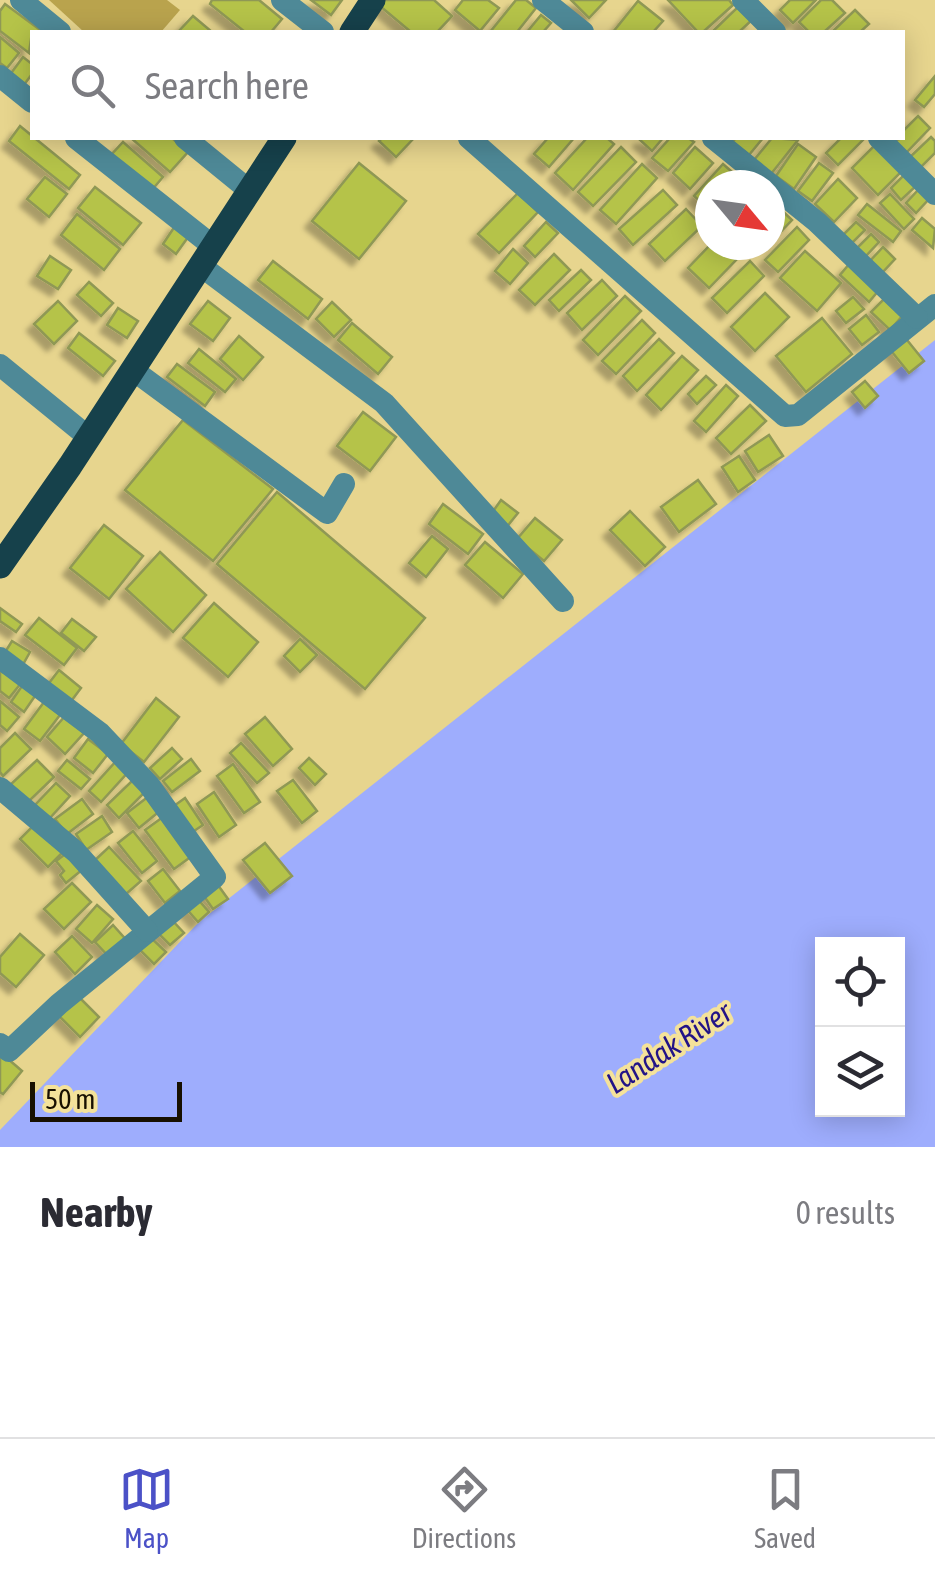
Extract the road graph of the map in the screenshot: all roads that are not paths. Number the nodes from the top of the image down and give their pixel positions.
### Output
1 (21, 0) edge
2 (282, 0) edge
3 (373, 0) edge
4 (543, 0) edge
5 (743, 0) edge
6 (58, 30) edge
7 (320, 30) edge
8 (353, 30) edge
9 (580, 30) edge
10 (773, 30) edge
11 (0, 76) edge
12 (30, 100) edge
13 (78, 140) edge
14 (187, 140) edge
15 (283, 140) edge
16 (471, 140) edge
17 (715, 140) edge
18 (881, 140) edge
19 (250, 192) junction
20 (935, 194) edge
21 (208, 257) junction
22 (926, 312) edge
23 (0, 365) edge
24 (134, 370) junction
25 (86, 436) junction
26 (344, 484) dead end
27 (0, 566) edge
28 (562, 601) dead end
29 (0, 658) edge
30 (0, 788) edge
31 (148, 931) junction
32 (0, 1044) edge

1 - 6 street
2 - 7 street
3 - 8 main road
4 - 9 street
5 - 10 street
11 - 12 street
13 - 21 street
14 - 19 street
15 - 19 main road
16 - 22 street
17 - 22 street
18 - 20 street
19 - 21 main road
21 - 24 main road
21 - 28 street
23 - 25 street
24 - 25 main road
24 - 26 street
25 - 27 main road
29 - 31 street
30 - 31 street
31 - 32 street

